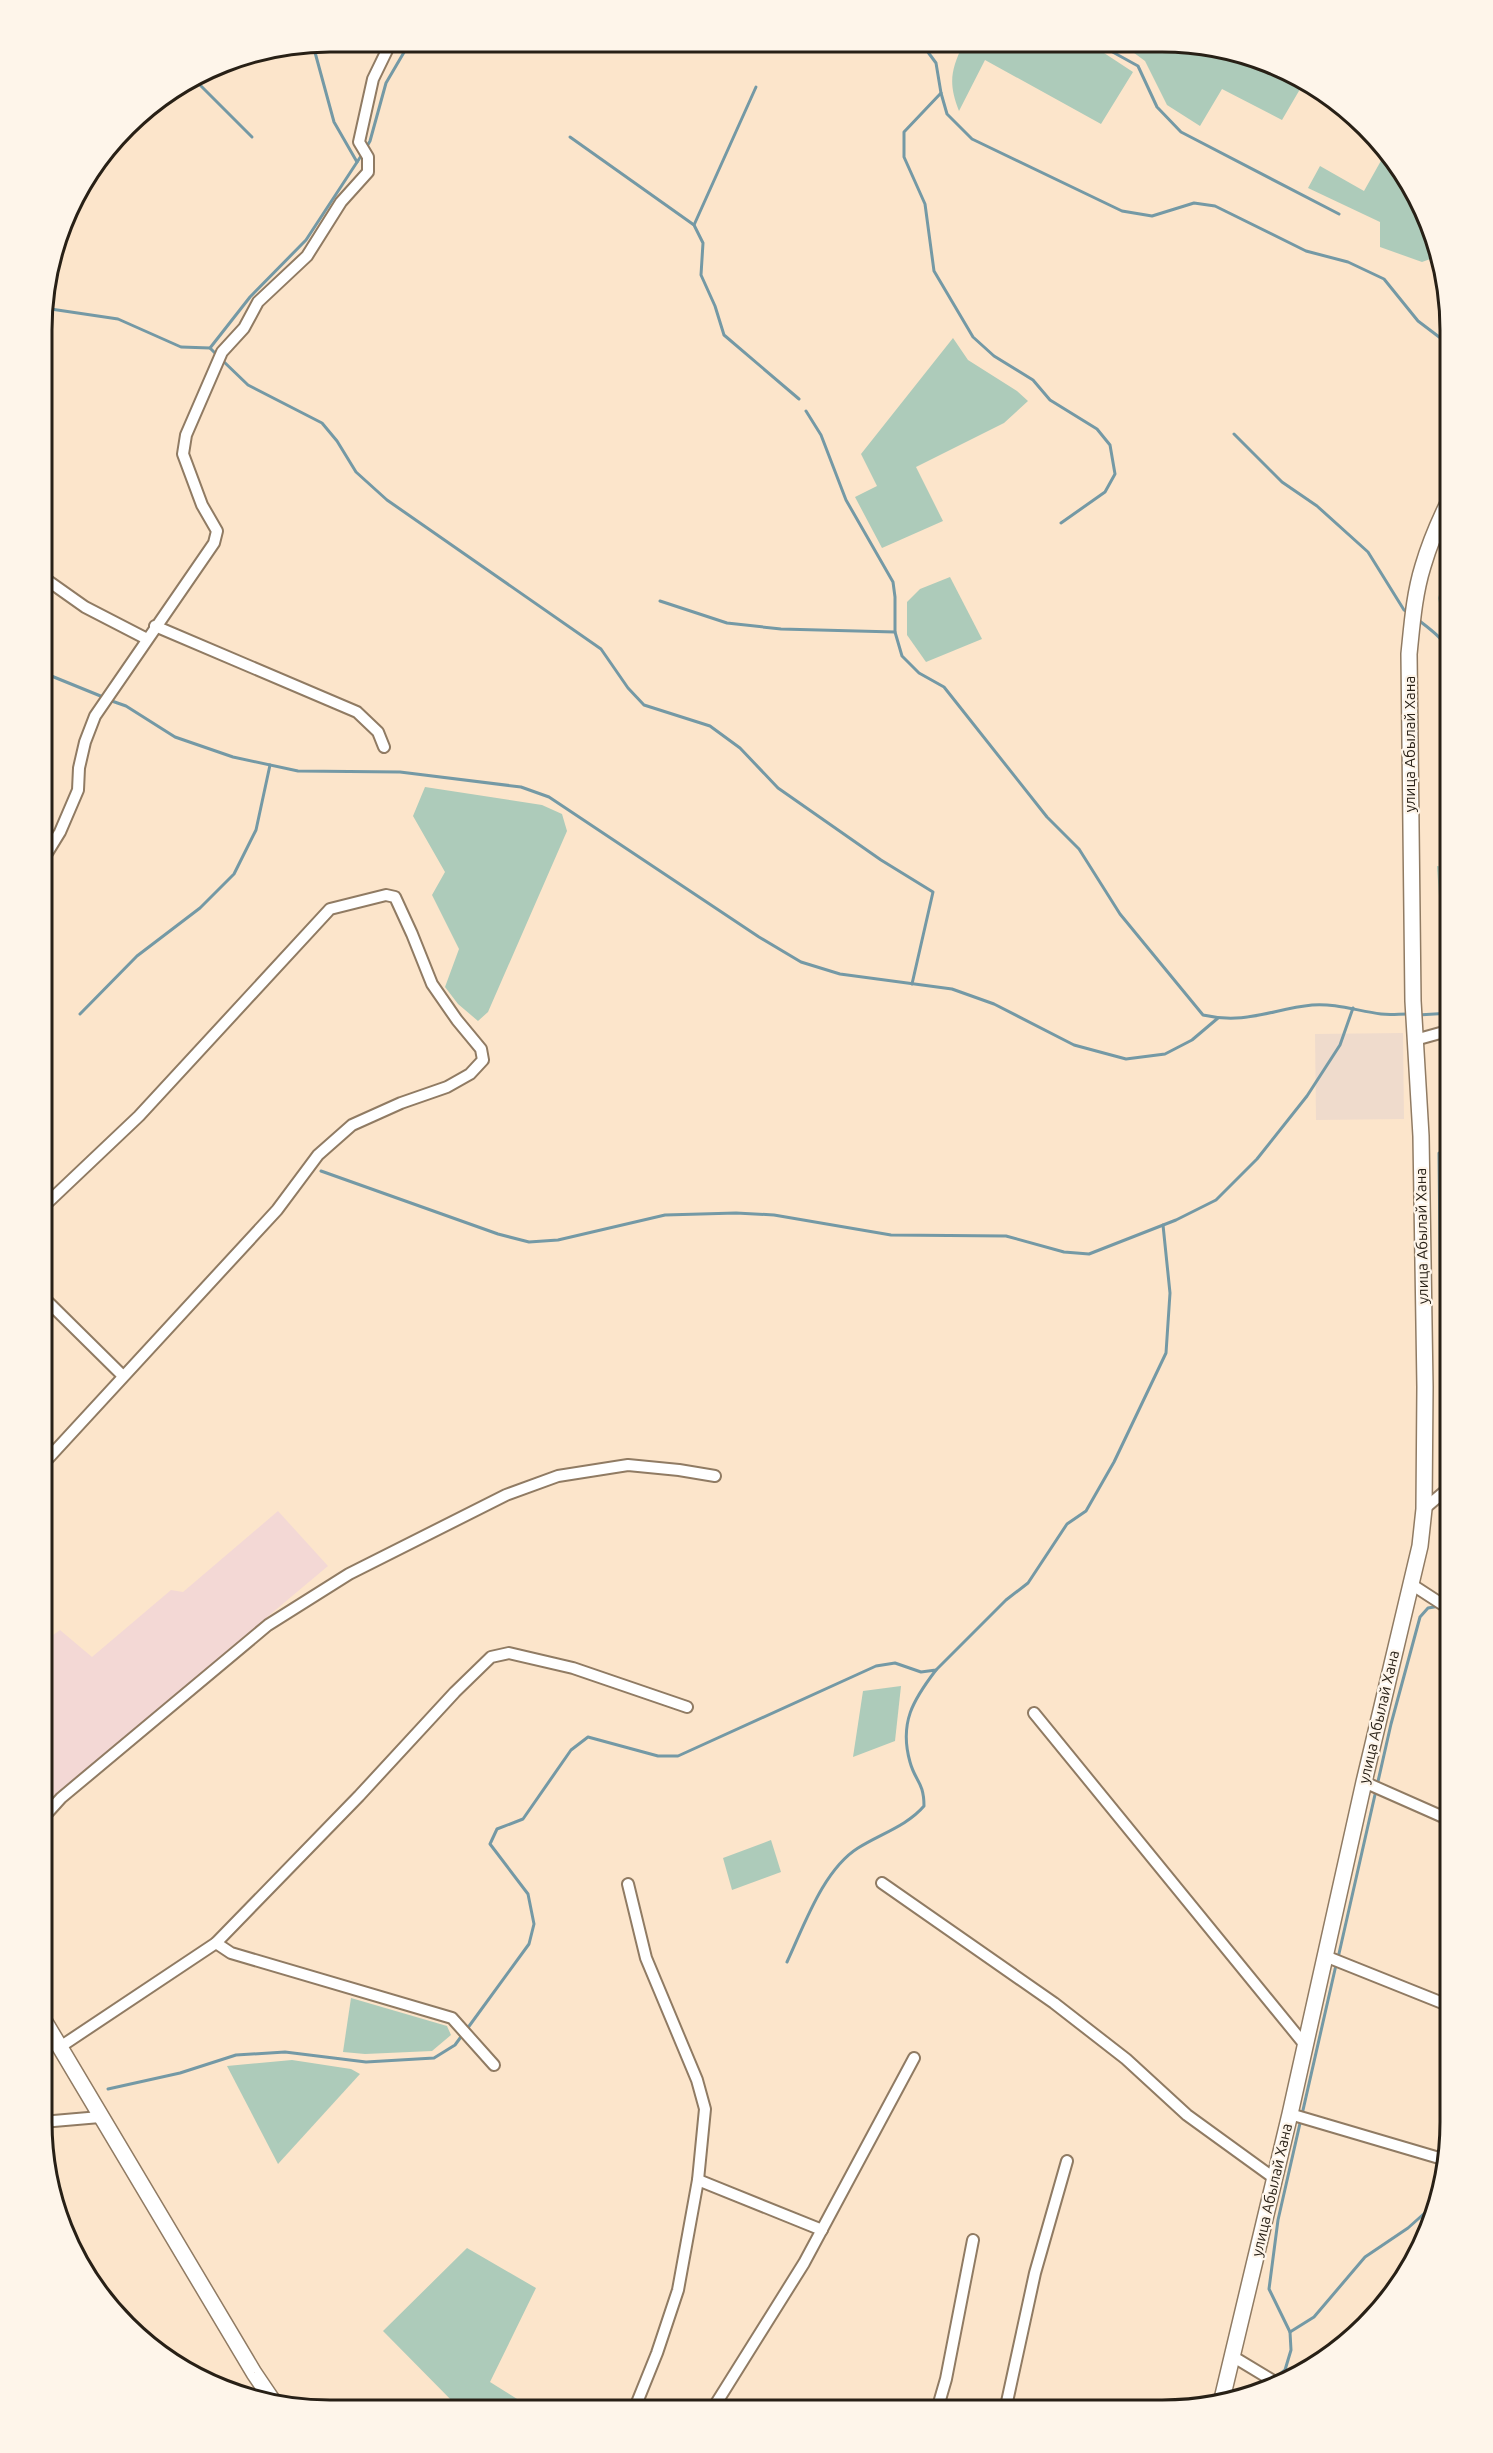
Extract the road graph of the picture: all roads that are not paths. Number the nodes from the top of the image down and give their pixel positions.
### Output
1 (386, 52) edge
2 (1440, 519) edge
3 (52, 584) edge
4 (155, 626) junction
5 (147, 639) junction
6 (384, 747) dead end
7 (52, 845) edge
8 (1440, 1033) edge
9 (1415, 1040) junction
10 (52, 1198) edge
11 (52, 1307) edge
12 (123, 1376) junction
13 (52, 1454) edge
14 (715, 1476) dead end
15 (1440, 1495) edge
16 (1424, 1509) junction
17 (1411, 1584) junction
18 (1440, 1603) edge
19 (687, 1707) dead end
20 (1034, 1713) dead end
21 (1364, 1782) junction
22 (52, 1808) edge
23 (1440, 1816) edge
24 (882, 1883) dead end
25 (628, 1884) dead end
26 (216, 1943) junction
27 (1325, 1956) junction
28 (1440, 2002) edge
29 (52, 2034) edge
30 (1305, 2045) junction
31 (60, 2047) junction
32 (914, 2058) dead end
33 (494, 2065) dead end
34 (1290, 2114) junction
35 (100, 2117) junction
36 (52, 2121) edge
37 (1438, 2158) edge
38 (1067, 2161) dead end
39 (1274, 2178) junction
40 (698, 2180) junction
41 (822, 2230) junction
42 (973, 2240) dead end
43 (1232, 2356) junction
44 (1270, 2379) edge
45 (267, 2393) edge
46 (1223, 2394) edge
47 (638, 2400) edge
48 (718, 2400) edge
49 (940, 2400) edge
50 (1007, 2400) edge

1 - 4 street
2 - 9 main road, улица Абылай Хана
3 - 5 street
4 - 5 street
4 - 6 street
5 - 7 street
8 - 9 street
9 - 16 main road, улица Абылай Хана
10 - 12 street
11 - 12 street
12 - 13 street
14 - 22 street
15 - 16 street
16 - 17 main road, улица Абылай Хана
17 - 18 street
17 - 21 main road, улица Абылай Хана
19 - 26 street
20 - 30 street
21 - 23 street
21 - 27 main road, улица Абылай Хана
24 - 39 street
25 - 40 street
26 - 31 street
26 - 33 street
27 - 28 street
27 - 30 main road, улица Абылай Хана
29 - 31 main road
30 - 34 main road, улица Абылай Хана
31 - 35 main road
32 - 41 street
34 - 37 street
34 - 39 main road, улица Абылай Хана
35 - 36 street
35 - 45 main road
38 - 50 street
39 - 43 main road, улица Абылай Хана
40 - 41 street
40 - 47 street
41 - 48 street
42 - 49 street
43 - 44 street
43 - 46 main road, улица Абылай Хана

